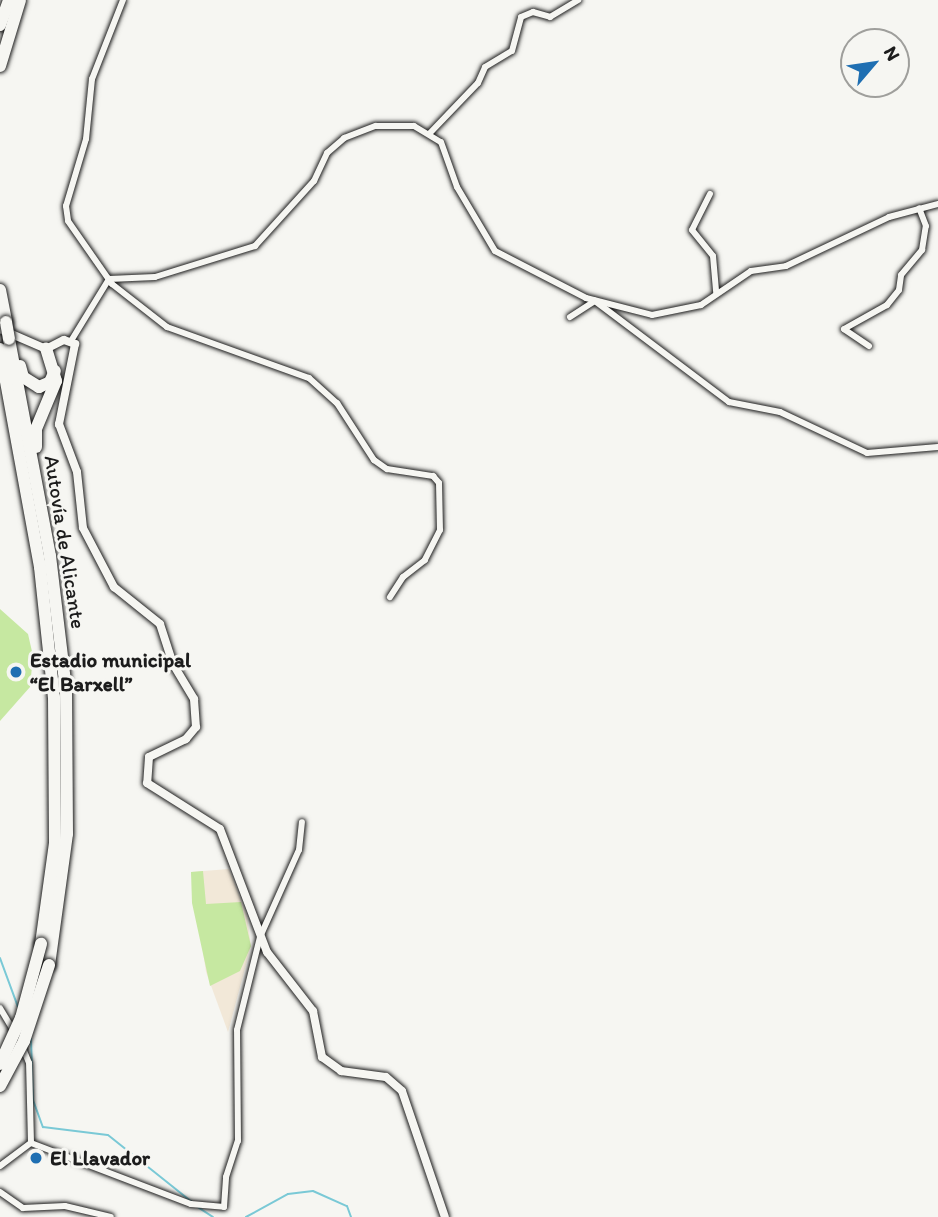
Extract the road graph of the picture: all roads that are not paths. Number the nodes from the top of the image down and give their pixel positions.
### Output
1 (9, 0) edge
2 (20, 0) edge
3 (123, 0) edge
4 (578, 0) edge
5 (0, 25) edge
6 (0, 66) edge
7 (430, 133) junction
8 (710, 194) dead end
9 (938, 204) edge
10 (919, 208) junction
11 (109, 279) junction
12 (0, 290) edge
13 (715, 296) junction
14 (595, 301) junction
15 (570, 317) dead end
16 (4, 334) edge
17 (71, 341) junction
18 (869, 346) dead end
19 (46, 349) junction
20 (55, 367) junction
21 (0, 396) edge
22 (938, 447) edge
23 (37, 475) junction
24 (24, 480) junction
25 (390, 597) dead end
26 (302, 822) dead end
27 (260, 937) junction
28 (0, 1008) edge
29 (0, 1064) edge
30 (0, 1086) edge
31 (31, 1143) junction
32 (0, 1167) edge
33 (0, 1186) edge
34 (0, 1192) edge
35 (7, 1197) junction
36 (111, 1217) edge
37 (445, 1217) edge

1 - 5 highway
2 - 6 highway
3 - 11 street
4 - 7 street
7 - 11 street
7 - 14 street
8 - 13 street
9 - 10 street
10 - 13 street
10 - 18 street
11 - 17 street
11 - 25 street
12 - 16 highway, Autovía de Alicante
13 - 14 street
14 - 15 street
14 - 22 street
16 - 19 street
16 - 20 highway
16 - 23 highway, Autovía de Alicante
16 - 24 highway, Autovía de Alicante
17 - 19 street
17 - 27 street
19 - 20 highway
20 - 23 highway
21 - 24 highway
23 - 30 highway, Autovía de Alicante, bridge
24 - 29 highway, Autovía de Alicante, bridge
26 - 27 street
27 - 31 street
27 - 37 street
28 - 31 street, bridge
31 - 32 street
33 - 35 street
34 - 35 street
35 - 36 street

